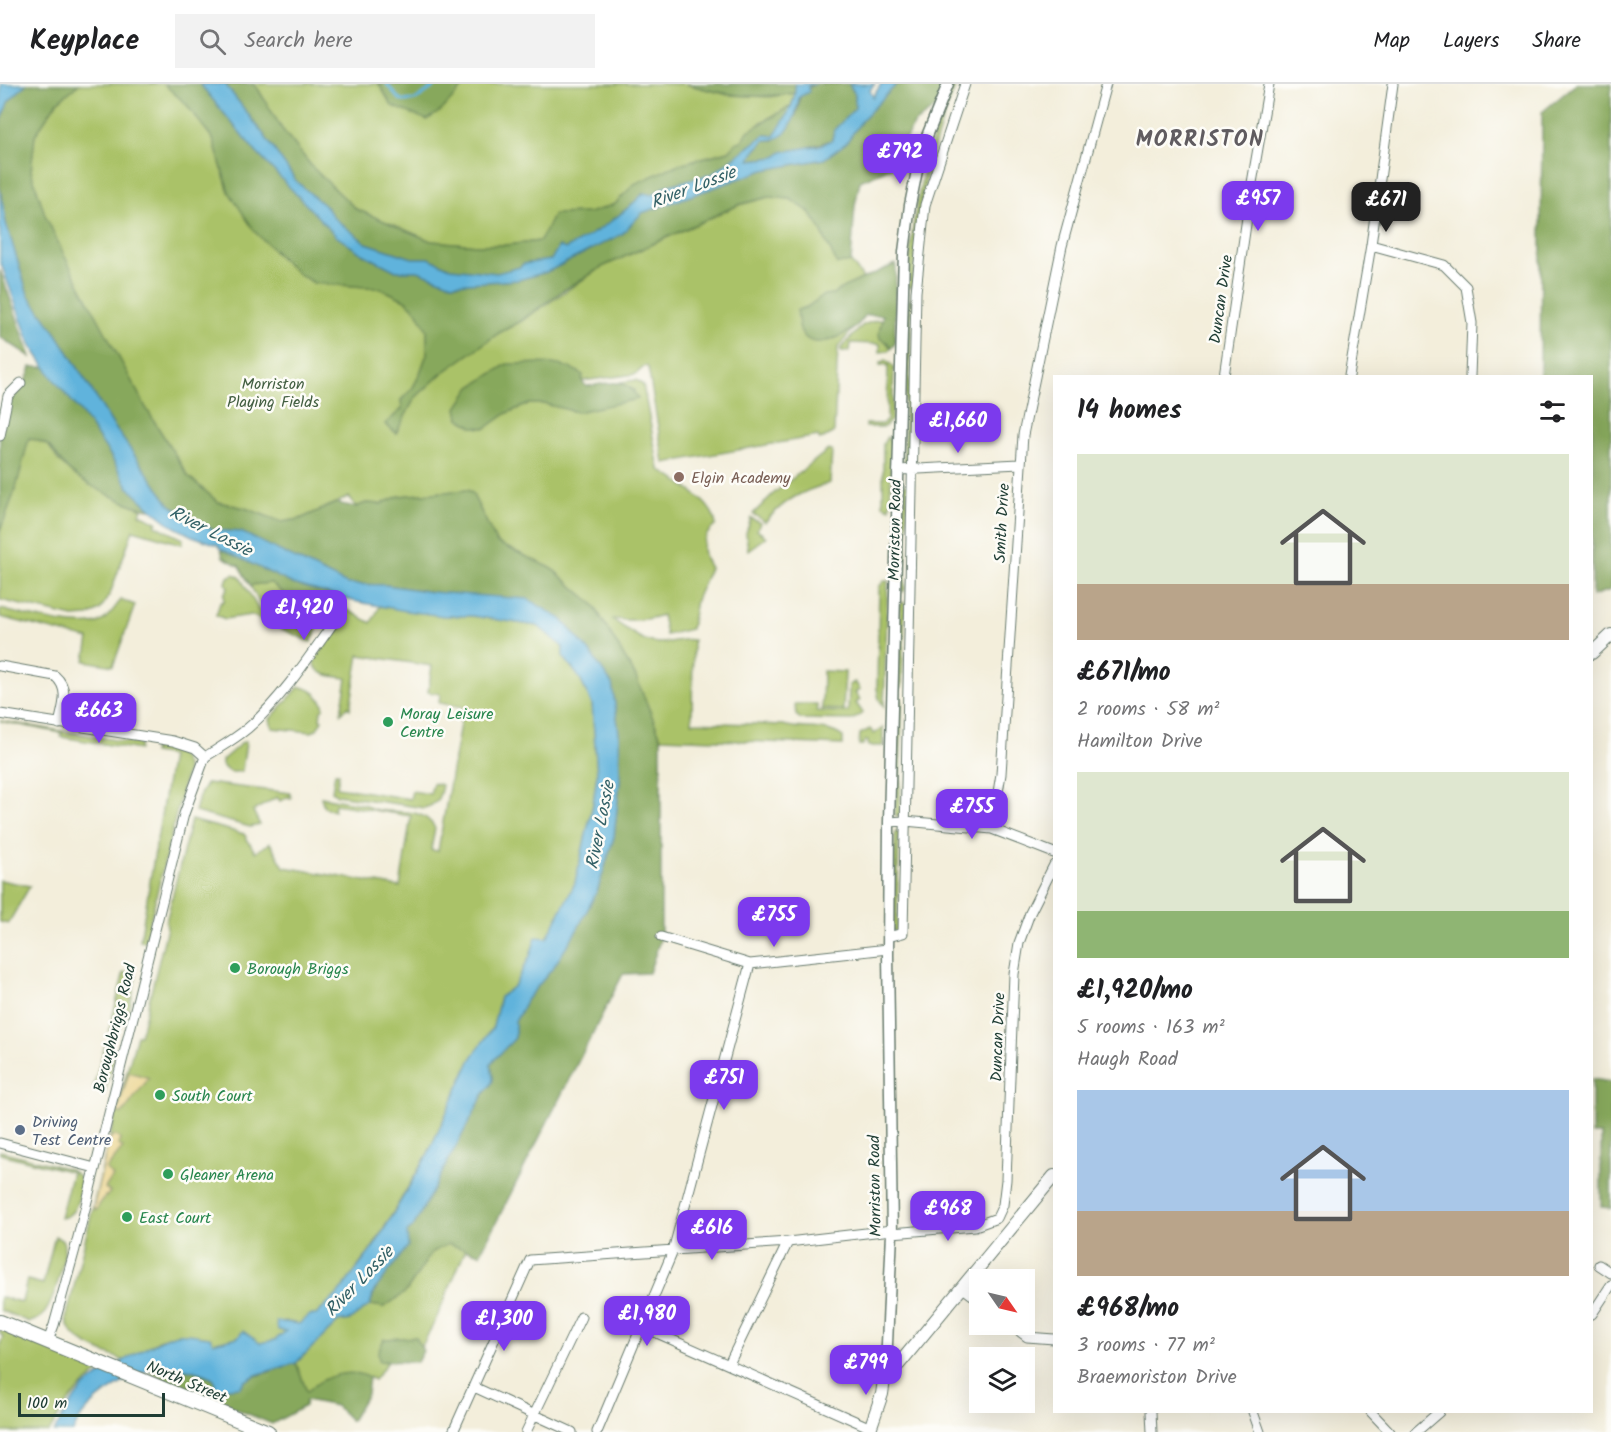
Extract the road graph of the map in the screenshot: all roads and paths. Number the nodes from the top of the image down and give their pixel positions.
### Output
1 (948, 84) edge
2 (965, 84) edge
3 (1106, 84) edge
4 (1269, 84) edge
5 (1393, 84) edge
6 (1371, 244) junction
7 (916, 292) junction
8 (903, 293) junction
9 (1224, 375) edge
10 (1349, 375) edge
11 (1470, 375) edge
12 (21, 383) dead end
13 (4, 394) edge
14 (0, 436) edge
15 (1020, 464) junction
16 (912, 469) junction
17 (898, 470) junction
18 (909, 596) junction
19 (895, 597) junction
20 (334, 622) dead end
21 (1611, 635) edge
22 (1593, 652) edge
23 (0, 666) edge
24 (908, 692) junction
25 (893, 693) junction
26 (0, 714) edge
27 (59, 724) junction
28 (205, 758) junction
29 (905, 821) junction
30 (889, 822) junction
31 (992, 829) junction
32 (1053, 853) edge
33 (1053, 867) edge
34 (661, 937) dead end
35 (888, 943) junction
36 (750, 964) junction
37 (0, 1143) edge
38 (95, 1168) junction
39 (1053, 1177) edge
40 (892, 1231) junction
41 (788, 1242) junction
42 (673, 1251) junction
43 (1599, 1265) dead end
44 (1611, 1273) edge
45 (1611, 1285) edge
46 (963, 1288) junction
47 (969, 1293) edge
48 (1593, 1312) edge
49 (581, 1317) dead end
50 (0, 1322) edge
51 (641, 1326) junction
52 (1024, 1335) edge
53 (1053, 1339) edge
54 (48, 1341) junction
55 (729, 1364) junction
56 (886, 1366) junction
57 (474, 1388) junction
58 (1151, 1413) edge
59 (1253, 1413) edge
60 (1372, 1413) edge
61 (1438, 1413) edge
62 (534, 1414) junction
63 (870, 1430) edge
64 (268, 1432) edge
65 (453, 1432) edge
66 (526, 1432) edge
67 (572, 1432) edge
68 (597, 1432) edge
69 (1152, 1432) edge
70 (1260, 1432) edge
71 (1390, 1432) edge
72 (1416, 1432) edge

1 - 8 street, Morriston Road
2 - 7 street, Morriston Road
3 - 15 street, Smith Drive
4 - 9 street, Duncan Drive
5 - 6 street
6 - 10 street
6 - 11 street
7 - 8 street
7 - 16 street, Morriston Road
8 - 17 street, Morriston Road
12 - 13 street
13 - 14 street
15 - 16 street
15 - 31 street, Smith Drive
16 - 17 street
16 - 18 street, Morriston Road
17 - 19 street, Morriston Road
18 - 19 street
18 - 24 street, Morriston Road
19 - 25 street, Morriston Road
20 - 28 street
21 - 22 main road
23 - 27 street
24 - 25 street
24 - 29 street, Morriston Road
25 - 30 street, Morriston Road
26 - 27 street
27 - 28 street
28 - 38 street, Boroughbriggs Road
29 - 30 street
29 - 31 street
29 - 35 street, Morriston Road
30 - 35 street, Morriston Road
31 - 32 street
33 - 40 street, Duncan Drive
34 - 36 street
35 - 36 street
35 - 40 street, Morriston Road
36 - 42 street
37 - 38 street
38 - 54 street, Boroughbriggs Road
39 - 46 main road
40 - 41 street
40 - 56 street, Morriston Road
41 - 42 street
41 - 55 street
42 - 51 street
42 - 57 street
43 - 44 street
45 - 48 street
46 - 47 street
46 - 56 main road
49 - 62 street
50 - 54 main road, North Street
51 - 55 street
51 - 68 street
52 - 53 street
54 - 64 main road, North Street
55 - 63 street
56 - 63 main road, Morriston Road
57 - 62 street
57 - 65 street
58 - 69 street
59 - 70 street
60 - 71 street
61 - 72 street
62 - 66 street
62 - 67 street

